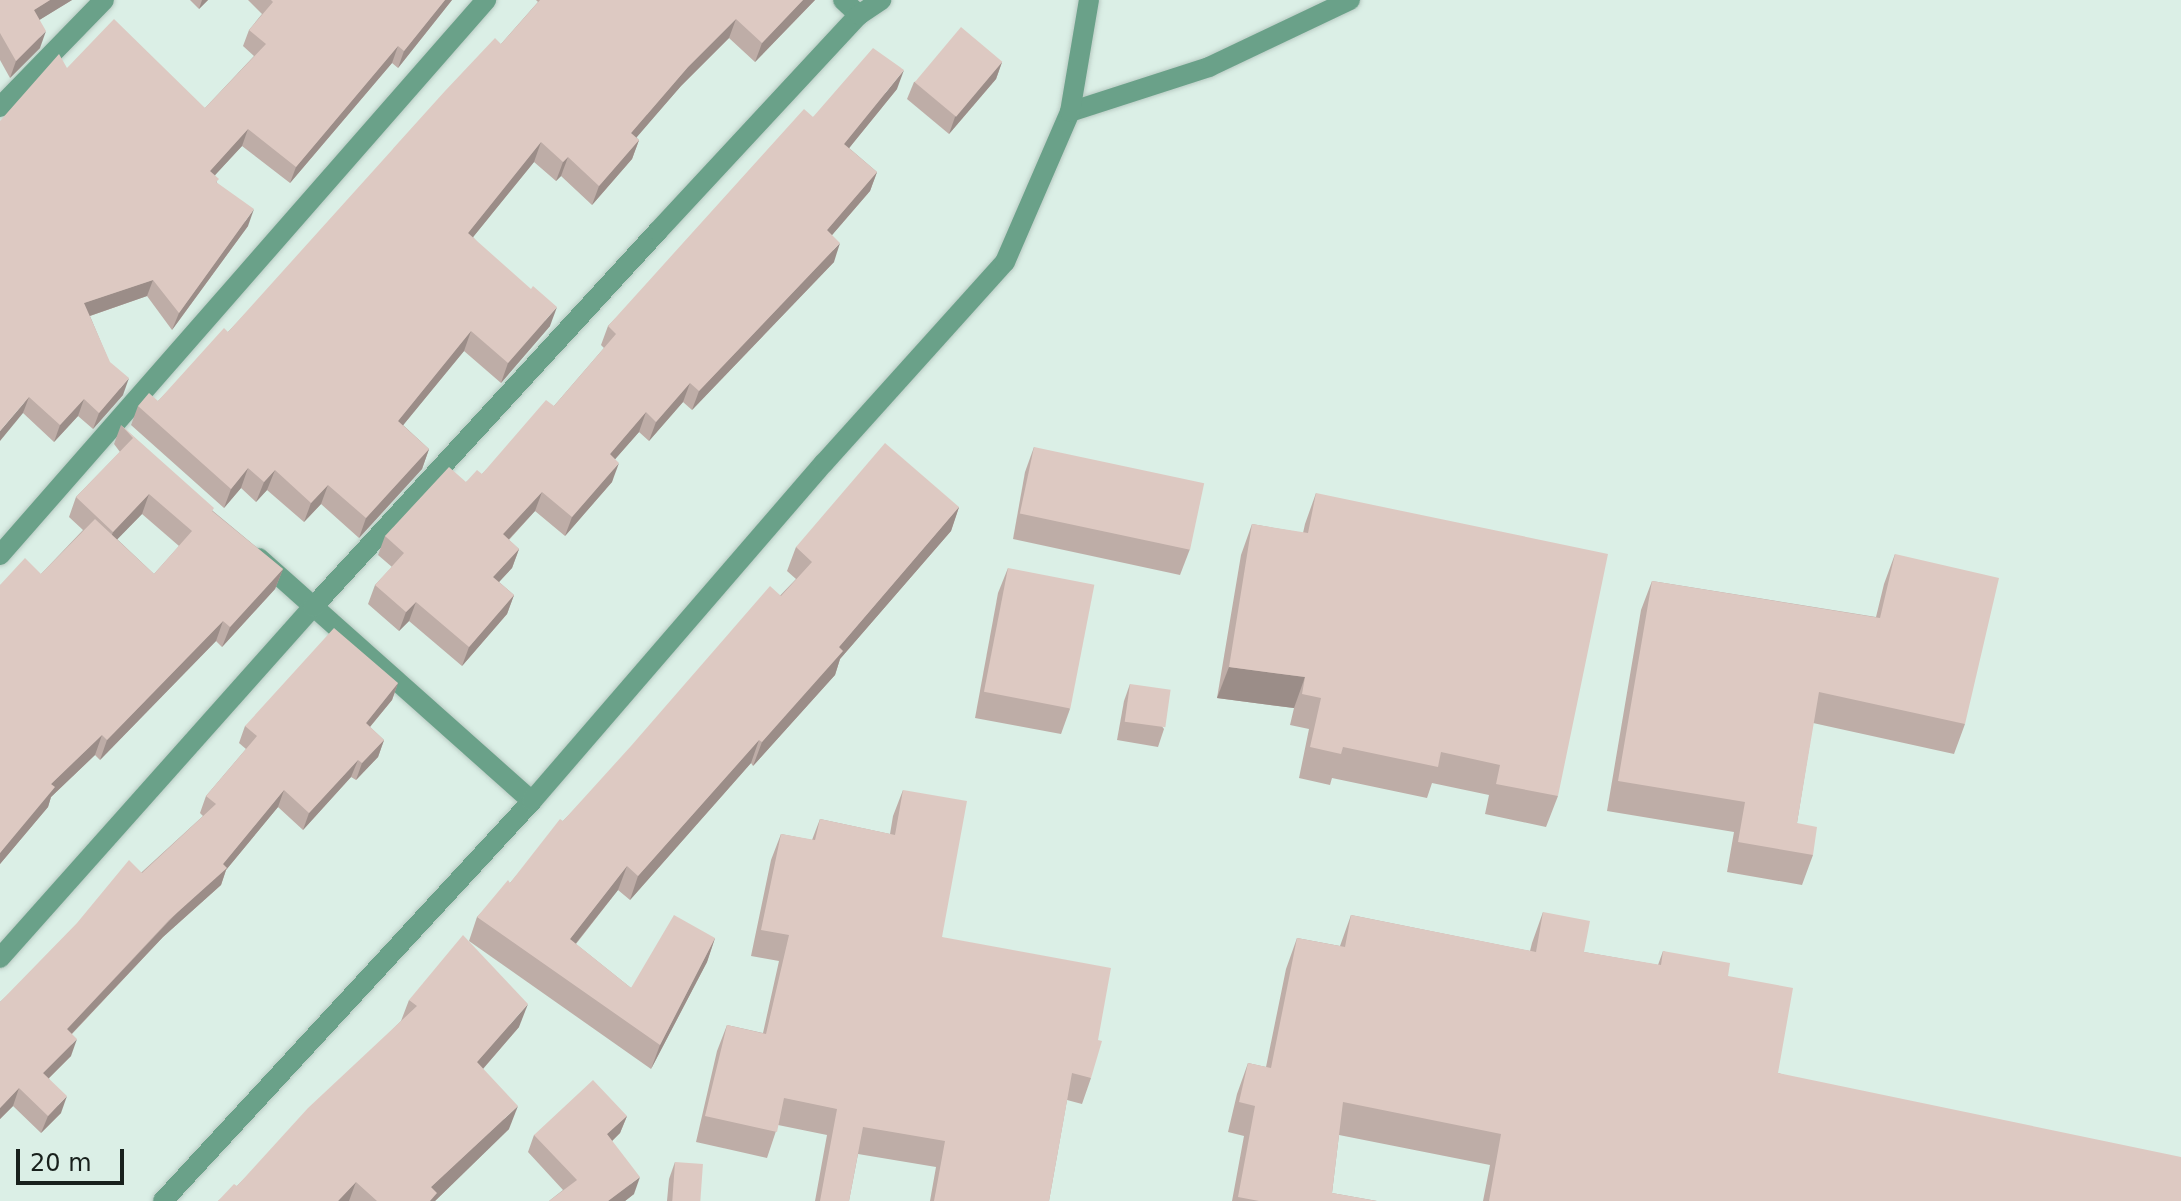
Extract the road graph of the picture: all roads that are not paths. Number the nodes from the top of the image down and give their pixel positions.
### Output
1 (104, 0) edge
2 (486, 0) edge
3 (843, 0) edge
4 (881, 0) edge
5 (1089, 0) edge
6 (1350, 0) edge
7 (859, 15) junction
8 (0, 107) edge
9 (1070, 112) junction
10 (243, 544) edge
11 (0, 555) edge
12 (313, 607) junction
13 (532, 801) junction
14 (0, 958) edge
15 (163, 1201) edge

1 - 8 street
2 - 11 street
3 - 7 street
4 - 7 street
5 - 9 street
6 - 9 street
7 - 12 street
9 - 13 street
10 - 12 street
12 - 13 street
12 - 14 street
13 - 15 street

